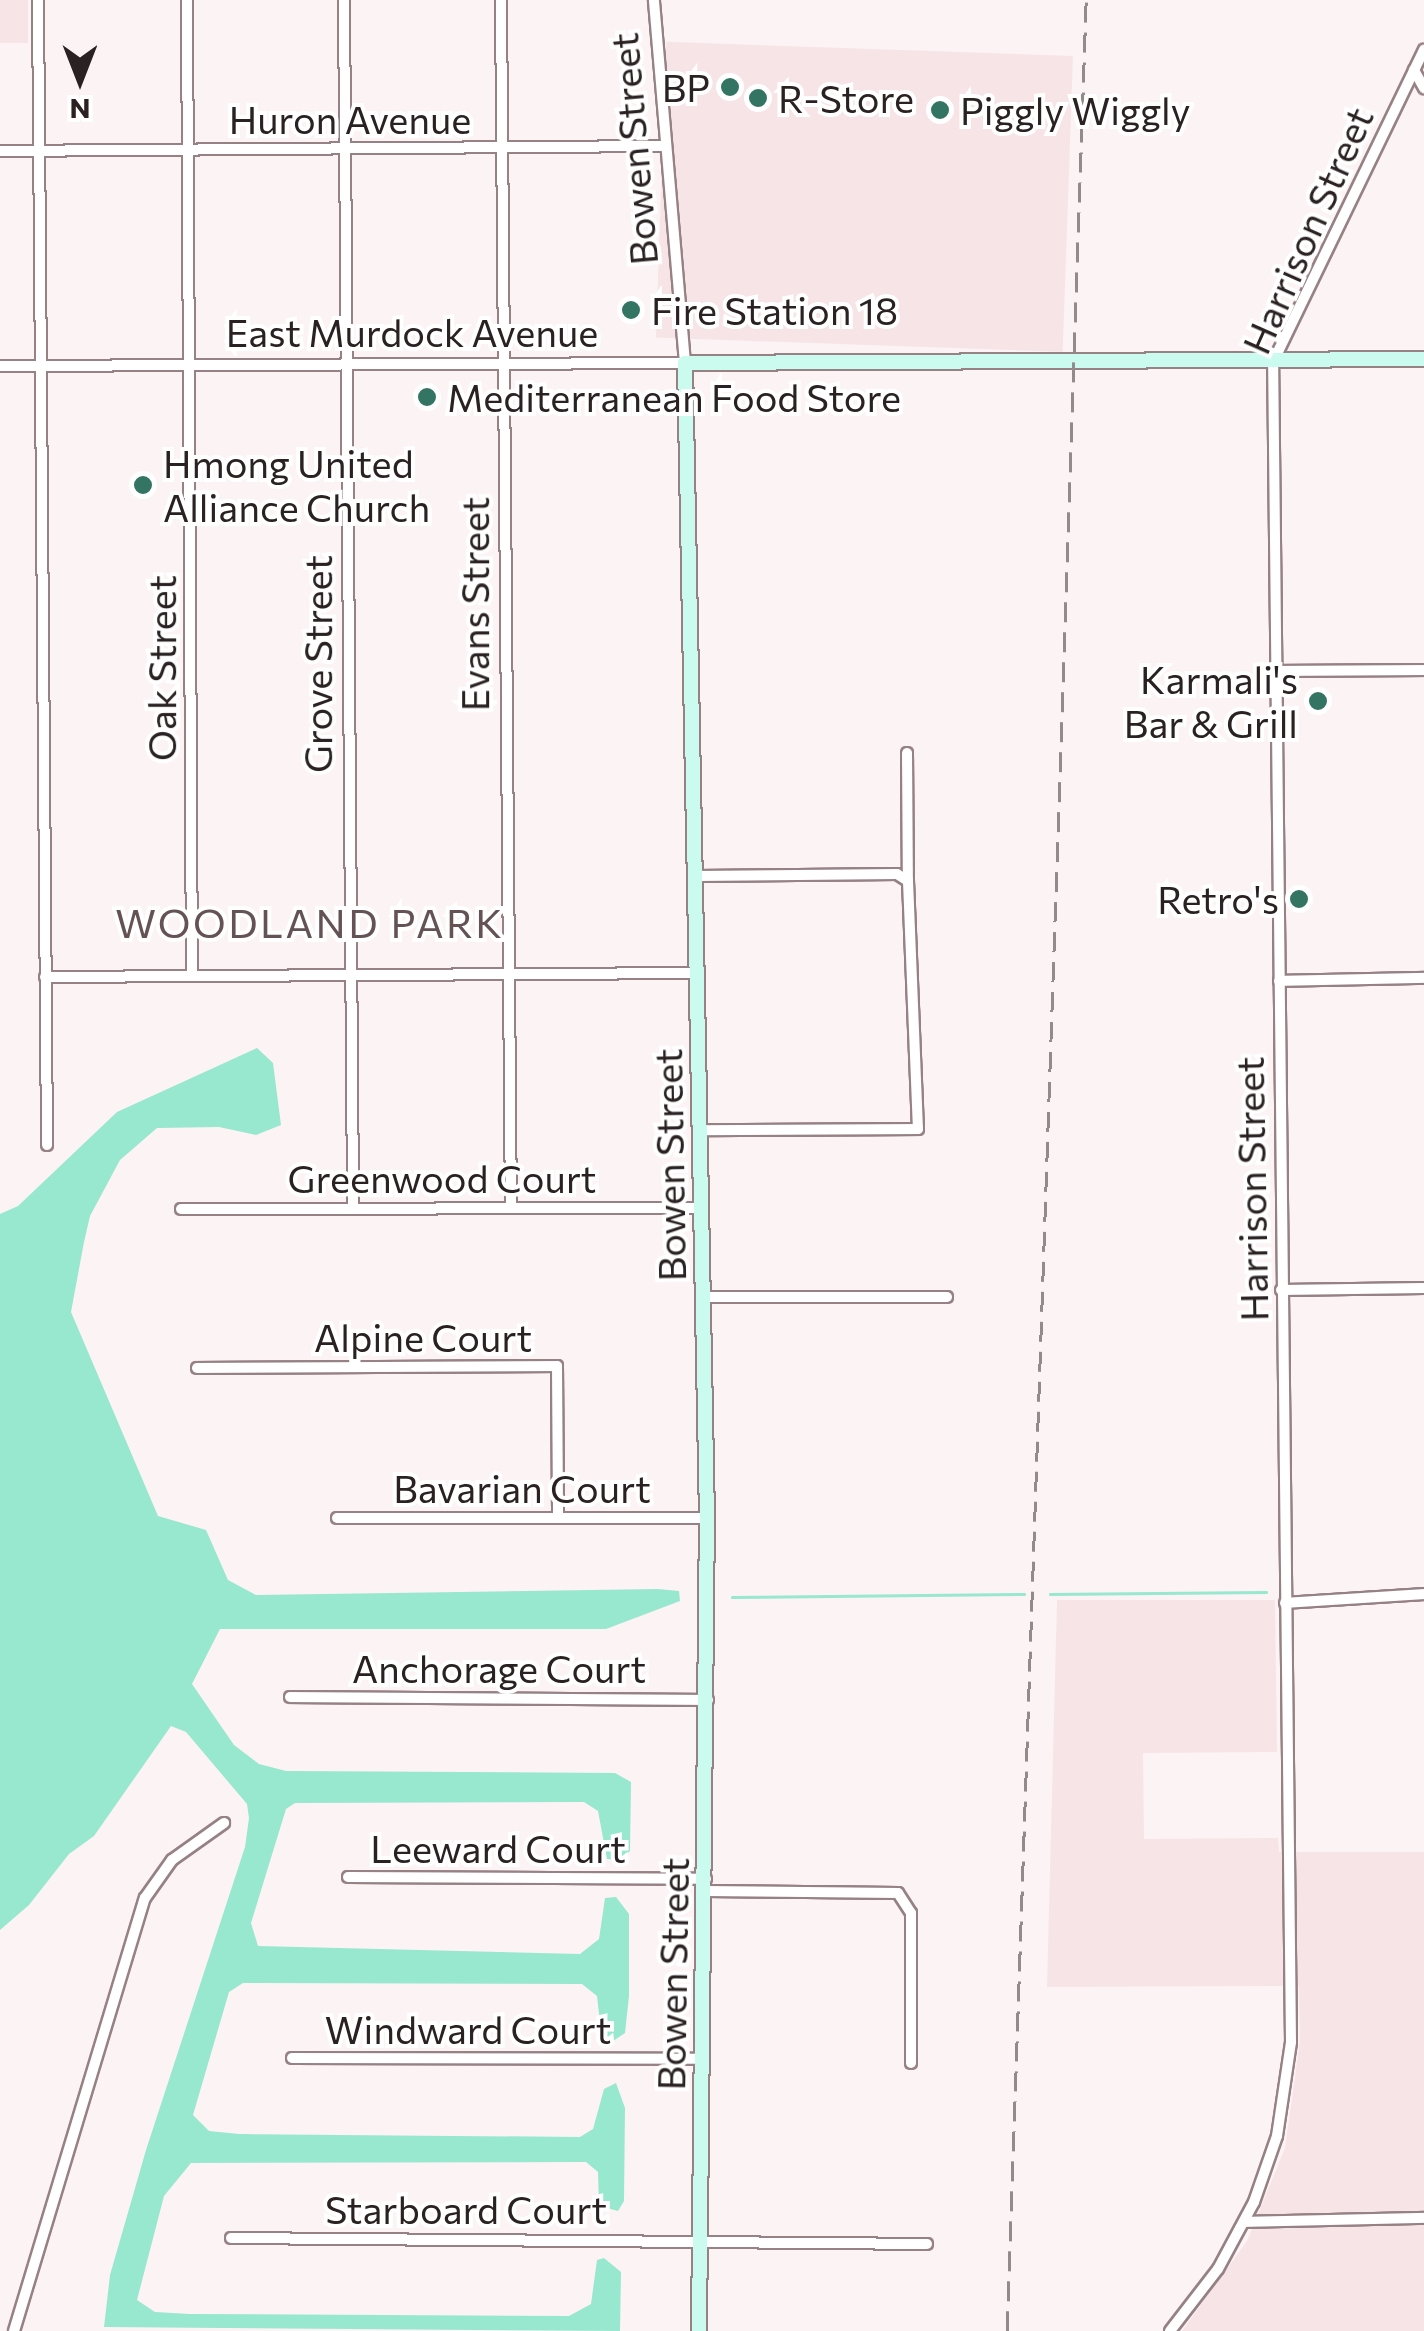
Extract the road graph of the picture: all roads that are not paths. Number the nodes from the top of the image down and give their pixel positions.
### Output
1 (38, 0) edge
2 (187, 0) edge
3 (344, 0) edge
4 (501, 0) edge
5 (654, 0) edge
6 (1424, 50) edge
7 (1414, 70) junction
8 (1424, 88) edge
9 (663, 146) junction
10 (345, 149) junction
11 (502, 149) junction
12 (38, 150) junction
13 (188, 150) junction
14 (0, 151) edge
15 (1424, 359) edge
16 (1273, 362) junction
17 (502, 364) junction
18 (685, 364) junction
19 (190, 365) junction
20 (346, 365) junction
21 (0, 366) edge
22 (39, 366) junction
23 (1424, 670) edge
24 (1275, 671) junction
25 (908, 753) dead end
26 (698, 876) junction
27 (908, 881) junction
28 (506, 974) junction
29 (699, 974) junction
30 (349, 975) junction
31 (192, 976) junction
32 (45, 977) junction
33 (1424, 978) edge
34 (1279, 981) junction
35 (702, 1130) junction
36 (47, 1145) dead end
37 (181, 1208) dead end
38 (353, 1208) junction
39 (511, 1208) junction
40 (702, 1208) junction
41 (1424, 1288) edge
42 (1282, 1290) junction
43 (946, 1296) dead end
44 (704, 1297) junction
45 (197, 1368) dead end
46 (337, 1518) dead end
47 (558, 1518) junction
48 (707, 1518) junction
49 (1424, 1594) edge
50 (1285, 1603) junction
51 (290, 1697) dead end
52 (708, 1700) junction
53 (224, 1823) dead end
54 (348, 1878) dead end
55 (706, 1885) junction
56 (292, 2058) dead end
57 (704, 2060) junction
58 (911, 2063) dead end
59 (1424, 2218) edge
60 (1245, 2222) junction
61 (232, 2238) dead end
62 (700, 2240) junction
63 (927, 2244) dead end
64 (14, 2331) edge
65 (698, 2331) edge
66 (1170, 2331) edge

1 - 12 street
2 - 13 street, Oak Street
3 - 10 street, Grove Street
4 - 11 street, Evans Street
5 - 9 street, Bowen Street
6 - 7 street, Harrison Street
7 - 8 street
7 - 16 street, Harrison Street
9 - 11 street, Huron Avenue
9 - 18 street, Bowen Street
10 - 11 street, Huron Avenue
10 - 13 street, Huron Avenue
10 - 20 street, Grove Street
11 - 17 street, Evans Street
12 - 13 street, Huron Avenue
12 - 14 street, Huron Avenue
12 - 22 street
13 - 19 street, Oak Street
15 - 16 main road, East Murdock Avenue
16 - 18 main road, East Murdock Avenue
16 - 24 street, Harrison Street
17 - 18 street, East Murdock Avenue
17 - 20 street, East Murdock Avenue
17 - 28 street, Evans Street
18 - 26 main road, Bowen Street
19 - 20 street, East Murdock Avenue
19 - 22 street, East Murdock Avenue
19 - 31 street, Oak Street
20 - 30 street, Grove Street
21 - 22 street, East Murdock Avenue
22 - 32 street
23 - 24 street
24 - 34 street, Harrison Street
25 - 27 street
26 - 27 street
26 - 29 main road, Bowen Street
27 - 35 street
28 - 29 street
28 - 30 street
28 - 39 street, Evans Street
29 - 35 main road, Bowen Street
30 - 31 street
30 - 38 street, Grove Street
31 - 32 street
32 - 36 street
33 - 34 street
34 - 42 street, Harrison Street
35 - 40 main road, Bowen Street
37 - 38 street, Greenwood Court
38 - 39 street, Greenwood Court
39 - 40 street, Greenwood Court
40 - 44 main road, Bowen Street
41 - 42 street
42 - 50 street, Harrison Street
43 - 44 street
44 - 48 main road, Bowen Street
45 - 47 street, Alpine Court
46 - 47 street, Bavarian Court
47 - 48 street, Bavarian Court
48 - 52 main road, Bowen Street
49 - 50 street
50 - 60 street, Harrison Street
51 - 52 street, Anchorage Court
52 - 55 main road, Bowen Street
53 - 64 street
54 - 55 street, Leeward Court
55 - 57 main road, Bowen Street
55 - 58 street, Leeward Court
56 - 57 street, Windward Court
57 - 62 main road, Bowen Street
59 - 60 street
60 - 66 street, Harrison Street
61 - 62 street, Starboard Court
62 - 63 street, Starboard Court
62 - 65 main road, Bowen Street

